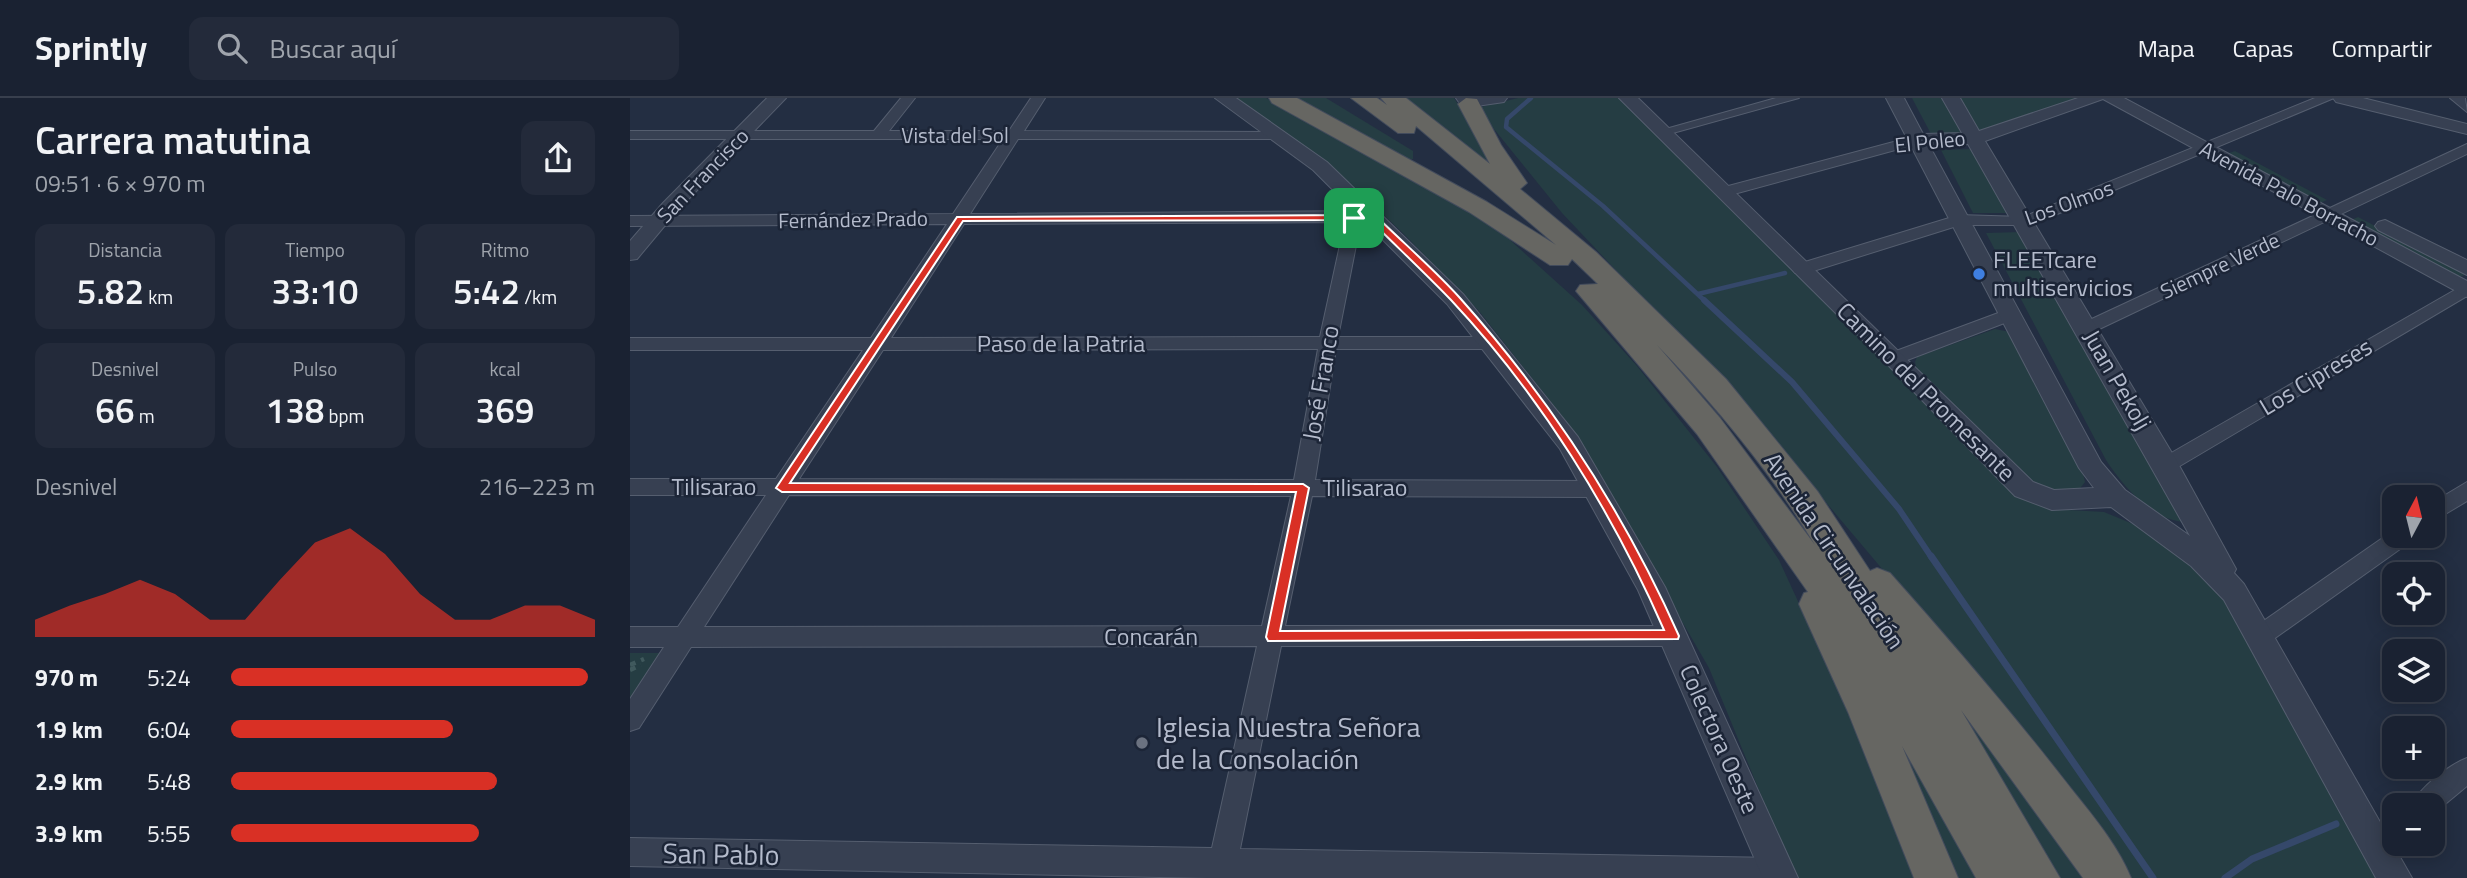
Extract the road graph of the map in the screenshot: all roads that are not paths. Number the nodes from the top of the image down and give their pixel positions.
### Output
1 (777, 98) edge
2 (908, 98) edge
3 (1038, 98) edge
4 (1224, 98) edge
5 (1280, 98) edge
6 (1362, 98) edge
7 (1392, 98) edge
8 (1498, 98) edge
9 (1628, 98) edge
10 (1792, 98) edge
11 (1895, 98) edge
12 (1951, 98) edge
13 (2095, 98) edge
14 (2111, 98) edge
15 (2144, 98) edge
16 (2327, 98) edge
17 (2342, 98) edge
18 (2457, 98) edge
19 (1467, 101) edge
20 (2467, 108) edge
21 (2467, 129) edge
22 (1661, 132) junction
23 (630, 135) edge
24 (742, 135) junction
25 (1279, 135) junction
26 (877, 136) junction
27 (1014, 136) junction
28 (1975, 138) junction
29 (1916, 140) junction
30 (2226, 142) junction
31 (2467, 148) edge
32 (2206, 150) junction
33 (1723, 192) junction
34 (2348, 206) junction
35 (1362, 216) junction
36 (2328, 216) junction
37 (960, 219) junction
38 (1959, 220) junction
39 (630, 221) edge
40 (658, 221) junction
41 (2025, 222) junction
42 (630, 254) edge
43 (1573, 258) junction
44 (2467, 268) edge
45 (1801, 269) junction
46 (2466, 289) edge
47 (2009, 315) junction
48 (2087, 328) junction
49 (1493, 342) junction
50 (1328, 343) junction
51 (630, 344) edge
52 (874, 345) junction
53 (1895, 358) junction
54 (2166, 465) junction
55 (630, 487) edge
56 (782, 488) junction
57 (1303, 488) junction
58 (1596, 489) junction
59 (2467, 490) edge
60 (2116, 497) junction
61 (2445, 505) edge
62 (1790, 509) junction
63 (2385, 548) edge
64 (2234, 592) junction
65 (1673, 636) junction
66 (2260, 636) junction
67 (630, 637) edge
68 (684, 637) junction
69 (1272, 637) junction
70 (630, 720) edge
71 (2467, 770) edge
72 (2439, 793) edge
73 (2382, 833) edge
74 (630, 852) edge
75 (2390, 856) edge
76 (1221, 871) edge
77 (1779, 875) edge
78 (1936, 878) edge
79 (2000, 878) edge
80 (2038, 878) edge
81 (2109, 878) edge
82 (2395, 878) edge

1 - 24 street, San Francisco
2 - 26 street
3 - 27 street
4 - 25 street, Colectora Oeste
5 - 43 highway
6 - 43 highway, Avenida Circunvalación
7 - 43 highway, Avenida Circunvalación
8 - 19 street
9 - 22 street, Camino del Promesante
10 - 22 street
11 - 29 street
12 - 28 street, Juan Pekolj
13 - 28 street, El Poleo
14 - 32 street, Avenida Palo Borracho
15 - 30 street, Avenida Palo Borracho
16 - 30 street, Los Olmos
17 - 21 street
18 - 20 street
19 - 43 highway
22 - 33 street, Camino del Promesante
23 - 24 street, Vista del Sol
24 - 26 street, Vista del Sol
24 - 40 street, San Francisco
25 - 27 street, Vista del Sol
25 - 35 street, Colectora Oeste
26 - 27 street, Vista del Sol
27 - 37 street
28 - 29 street, El Poleo
28 - 41 street, Juan Pekolj
29 - 33 street, El Poleo
29 - 38 street
30 - 32 street, Los Olmos
30 - 34 street, Avenida Palo Borracho
31 - 34 street, Siempre Verde
32 - 36 street, Avenida Palo Borracho
32 - 41 street, Los Olmos
33 - 45 street, Camino del Promesante
34 - 36 street, Siempre Verde
34 - 44 street, Avenida Palo Borracho
35 - 37 street, Fernández Prado
35 - 49 street, Colectora Oeste
35 - 50 street, José Franco
36 - 46 street, Avenida Palo Borracho
36 - 48 street, Siempre Verde
37 - 40 street, Fernández Prado
37 - 52 street
38 - 41 street, Los Olmos
38 - 45 street, Los Olmos
38 - 47 street
39 - 40 street, Fernández Prado
40 - 42 street, San Francisco
41 - 48 street, Juan Pekolj
43 - 62 highway, Avenida Circunvalación
45 - 53 street, Camino del Promesante
46 - 54 street, Los Cipreses
47 - 53 street
47 - 60 street
48 - 54 street, Juan Pekolj
49 - 50 street, Paso de la Patria
49 - 58 street, Colectora Oeste
50 - 52 street, Paso de la Patria
50 - 57 street, José Franco
51 - 52 street, Paso de la Patria
52 - 56 street
53 - 60 street, Camino del Promesante
54 - 64 street, Juan Pekolj
55 - 56 street, Tilisarao
56 - 57 street, Tilisarao
56 - 68 street
57 - 58 street, Tilisarao
57 - 69 street, José Franco
58 - 65 street, Colectora Oeste
59 - 61 street
60 - 64 street
62 - 78 highway
62 - 79 highway, Avenida Circunvalación
62 - 80 highway, Avenida Circunvalación
62 - 81 highway
63 - 66 street
64 - 66 street
65 - 69 street, Concarán
65 - 77 street, Colectora Oeste
66 - 73 street
67 - 68 street, Concarán
68 - 69 street, Concarán
68 - 70 street
69 - 76 street, José Franco
71 - 72 street
74 - 76 street, San Pablo
75 - 82 street
76 - 77 street, San Pablo

